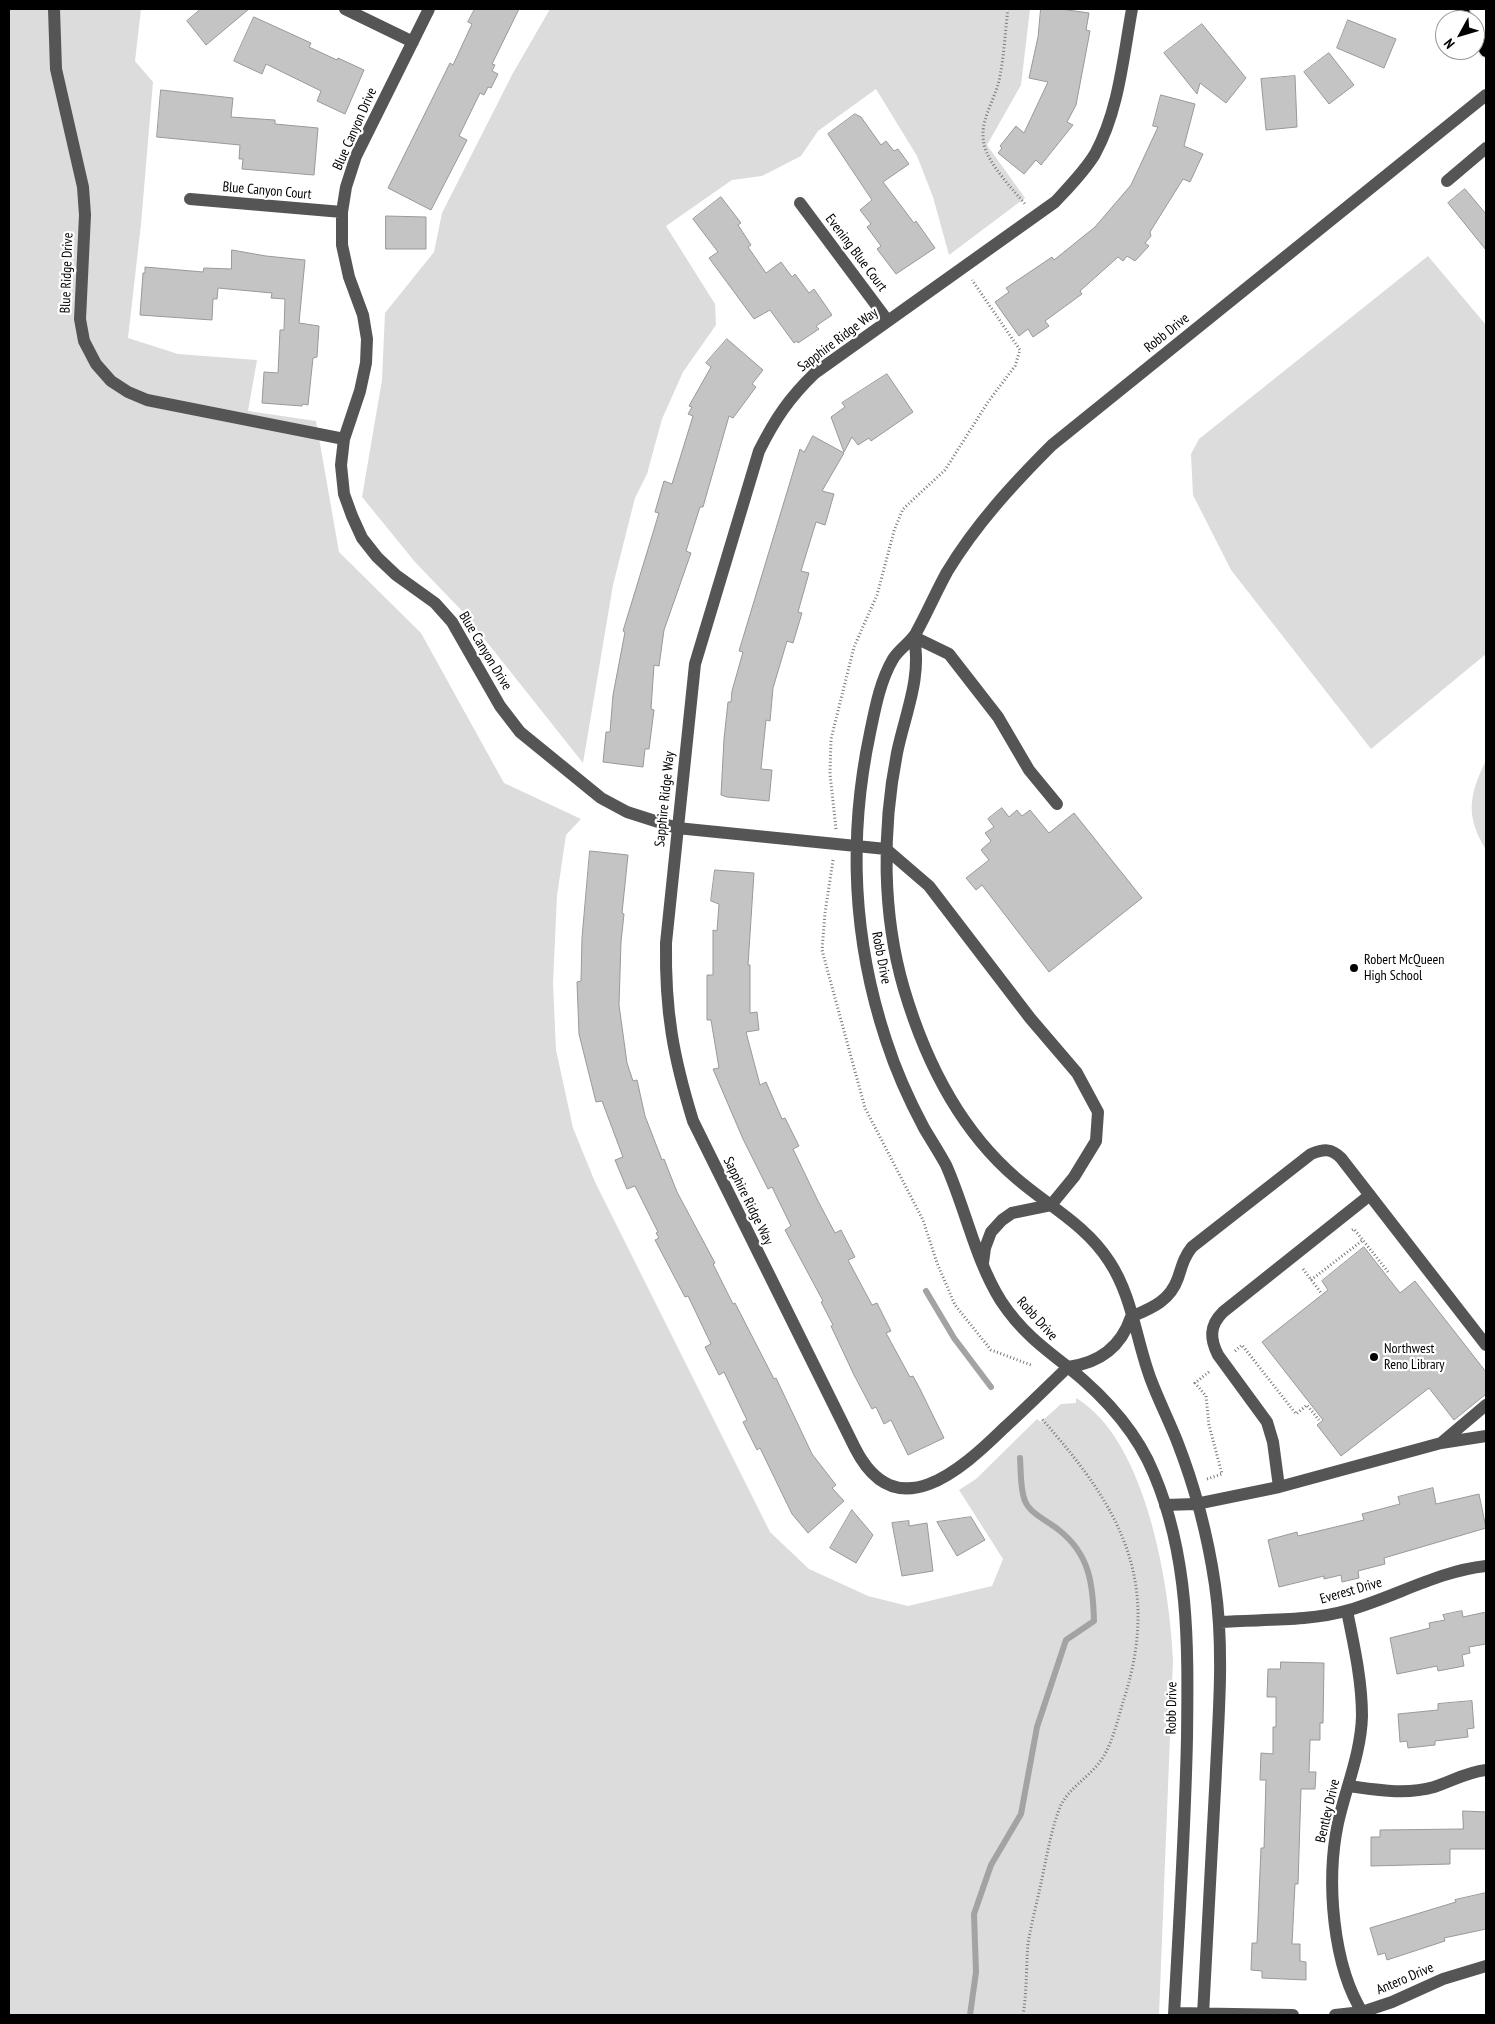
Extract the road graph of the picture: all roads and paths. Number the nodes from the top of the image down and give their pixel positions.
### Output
1 (54, 9) edge
2 (345, 9) edge
3 (429, 9) edge
4 (1008, 9) edge
5 (1132, 9) edge
6 (413, 42) junction
7 (1486, 95) edge
8 (1486, 148) edge
9 (1447, 181) dead end
10 (190, 199) dead end
11 (800, 203) dead end
12 (342, 212) junction
13 (1036, 215) junction
14 (888, 321) junction
15 (344, 439) junction
16 (914, 637) junction
17 (1057, 804) dead end
18 (677, 828) junction
19 (856, 846) junction
20 (886, 849) junction
21 (1370, 1195) junction
22 (1051, 1205) junction
23 (1347, 1234) dead end
24 (1363, 1240) junction
25 (1310, 1263) dead end
26 (983, 1266) junction
27 (1302, 1269) junction
28 (1389, 1273) dead end
29 (1295, 1275) dead end
30 (1311, 1280) junction
31 (1322, 1294) dead end
32 (1131, 1317) junction
33 (1486, 1346) edge
34 (1229, 1356) dead end
35 (1068, 1367) junction
36 (1210, 1371) dead end
37 (1486, 1405) edge
38 (1042, 1418) dead end
39 (1319, 1420) dead end
40 (1486, 1436) edge
41 (1440, 1443) junction
42 (1206, 1479) dead end
43 (1279, 1487) junction
44 (1196, 1504) junction
45 (1165, 1505) junction
46 (1486, 1566) edge
47 (1347, 1611) junction
48 (1220, 1622) junction
49 (1486, 1770) edge
50 (1349, 1786) junction
51 (1486, 1966) edge
52 (1174, 2014) edge
53 (1203, 2014) edge
54 (1363, 2014) edge
55 (1023, 2015) edge
56 (1293, 2015) edge
57 (1335, 2015) edge

1 - 15 street, Blue Ridge Drive
2 - 6 street
3 - 6 street, Blue Canyon Drive
4 - 13 path
5 - 13 street, Sapphire Ridge Way
6 - 12 street, Blue Canyon Drive
7 - 16 street, Robb Drive
8 - 9 street
10 - 12 street, Blue Canyon Court
11 - 14 street, Evening Blue Court
12 - 15 street, Blue Canyon Drive
13 - 14 street, Sapphire Ridge Way
14 - 18 street, Sapphire Ridge Way
15 - 18 street, Blue Canyon Drive
16 - 17 street
16 - 19 street, Robb Drive
16 - 20 street, Robb Drive
18 - 19 street, Blue Canyon Drive
18 - 35 street, Sapphire Ridge Way
19 - 20 street, Blue Canyon Drive
19 - 26 street, Robb Drive
20 - 22 street, Robb Drive
20 - 22 street
21 - 32 street
21 - 33 street
21 - 43 street
22 - 26 street
22 - 32 street, Robb Drive
23 - 24 path
24 - 28 path
24 - 30 path
25 - 27 path
26 - 35 street, Robb Drive
27 - 29 path
27 - 30 path
30 - 31 path
32 - 35 street
32 - 44 street, Robb Drive
34 - 39 path
35 - 45 street, Robb Drive
36 - 42 path
37 - 41 street
38 - 55 path
40 - 41 street
41 - 43 street
43 - 44 street
44 - 45 street
44 - 48 street, Robb Drive
45 - 52 street, Robb Drive
46 - 47 street, Everest Drive
47 - 48 street, Everest Drive
47 - 50 street, Bentley Drive
48 - 53 street, Robb Drive
49 - 50 street
50 - 54 street, Bentley Drive
51 - 54 street, Antero Drive
52 - 53 street
53 - 56 street
54 - 57 street, Antero Drive

